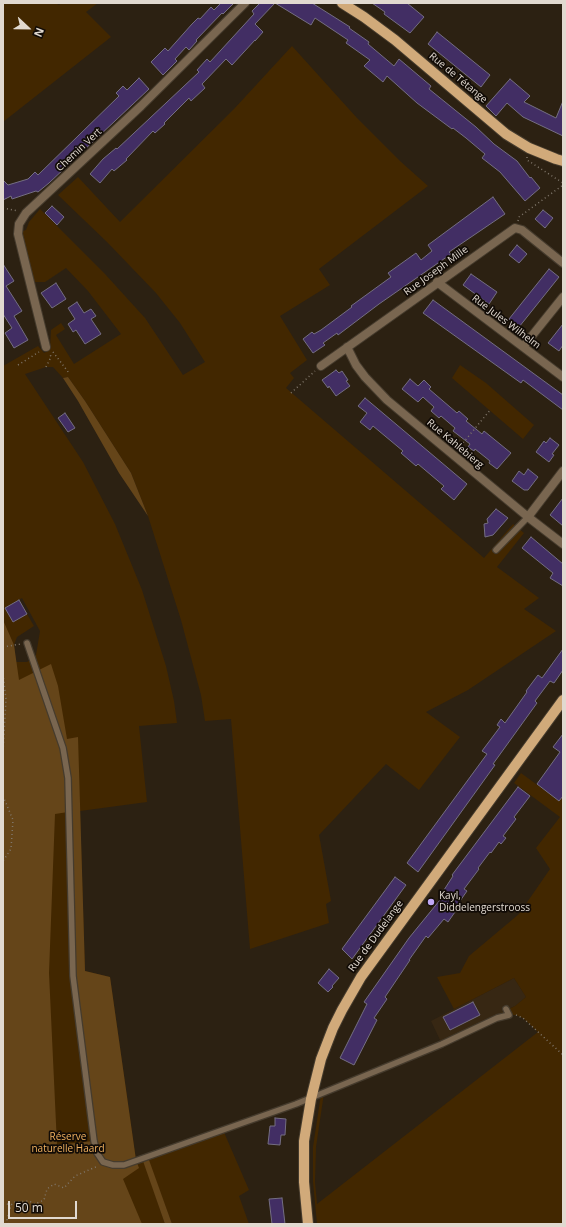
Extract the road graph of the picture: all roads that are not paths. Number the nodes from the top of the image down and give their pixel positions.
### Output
1 (245, 3) edge
2 (342, 3) edge
3 (563, 161) edge
4 (563, 263) edge
5 (437, 282) junction
6 (563, 297) edge
7 (46, 347) road end
8 (347, 347) junction
9 (523, 347) junction
10 (320, 366) road end
11 (563, 378) edge
12 (563, 471) edge
13 (528, 517) junction
14 (563, 544) edge
15 (496, 550) dead end
16 (27, 643) road end
17 (563, 700) edge
18 (508, 1012) road end
19 (311, 1099) junction
20 (308, 1224) edge

1 - 7 street, Chemin Vert
2 - 3 main road, Rue de Tétange
4 - 5 street, Rue Joseph Mille
5 - 8 street, Rue Joseph Mille
5 - 9 street, Rue Jules Wilhelm
6 - 9 street
8 - 10 street, Rue Joseph Mille
8 - 13 street, Rue Kahlebierg
9 - 11 street, Rue Jules Wilhelm
12 - 13 street
13 - 14 street, Rue Kahlebierg
13 - 15 lane
16 - 19 lane
17 - 19 main road, Rue de Dudelange
18 - 19 lane
19 - 20 main road, Rue de Dudelange

